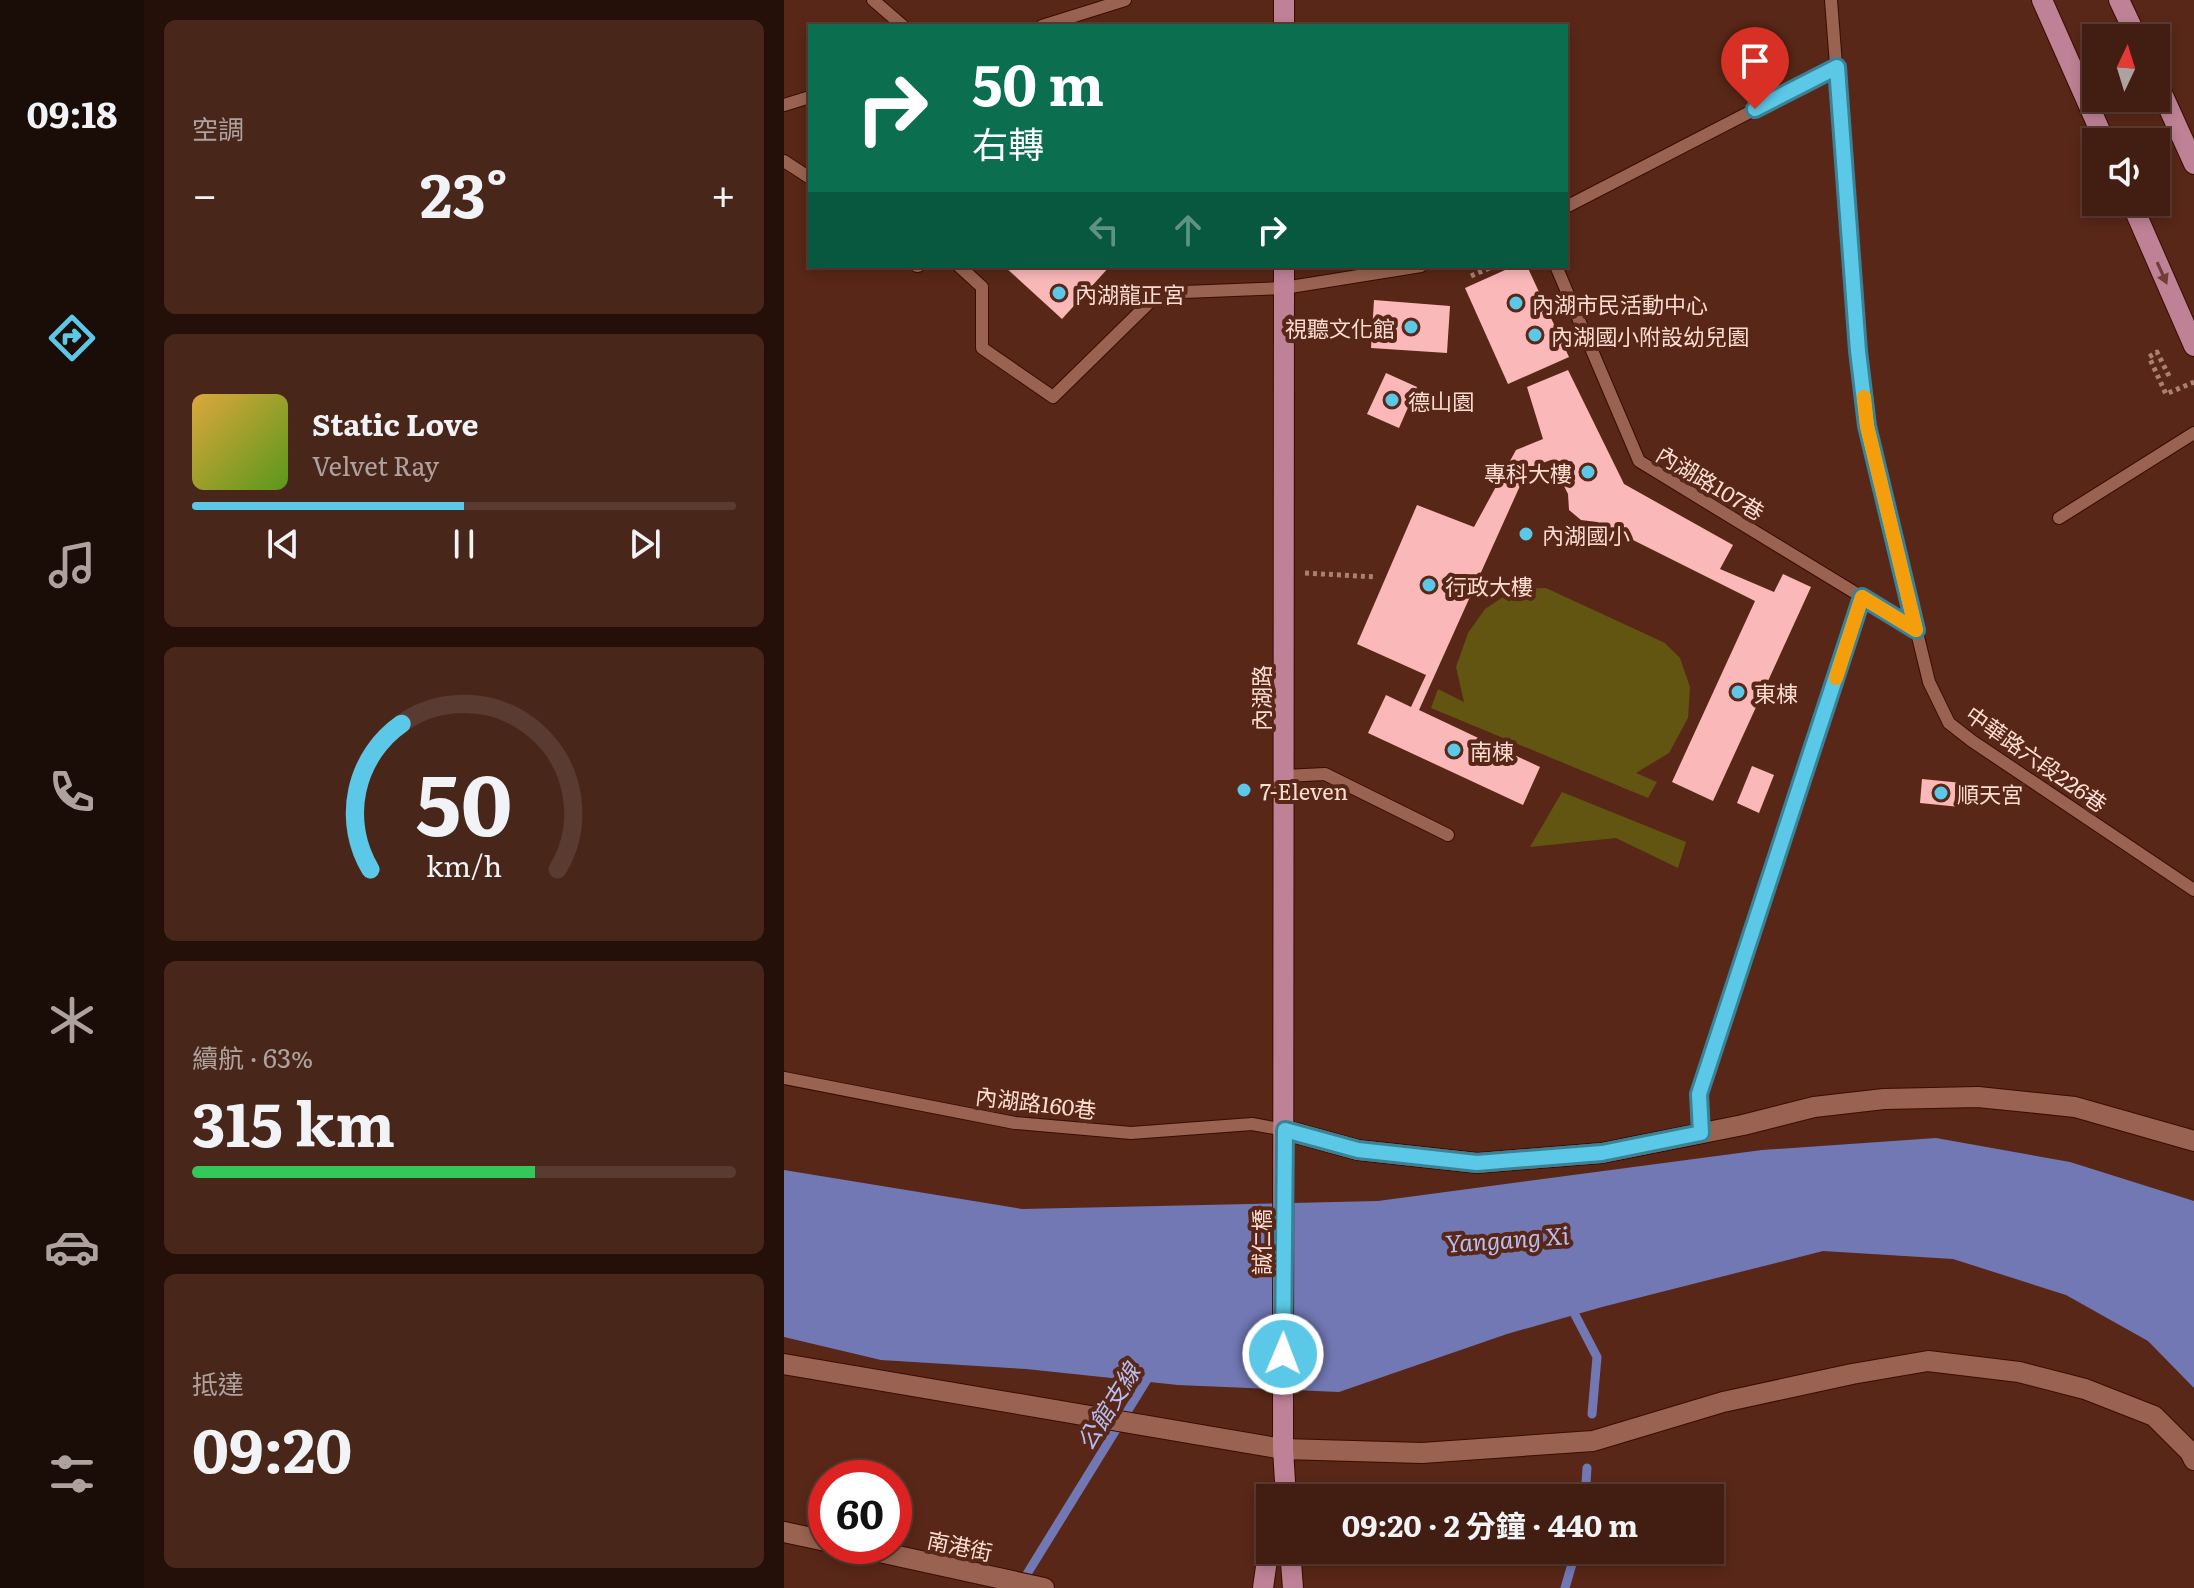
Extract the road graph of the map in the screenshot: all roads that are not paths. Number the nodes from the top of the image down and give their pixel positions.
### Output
1 (873, 0) edge
2 (1125, 0) edge
3 (1284, 0) edge
4 (1831, 0) edge
5 (2042, 0) edge
6 (2119, 0) edge
7 (1100, 3) edge
8 (901, 24) edge
9 (1047, 24) edge
10 (1284, 24) edge
11 (2130, 24) edge
12 (1837, 67) junction
13 (808, 98) edge
14 (784, 105) edge
15 (2170, 111) edge
16 (2099, 128) edge
17 (784, 161) edge
18 (2194, 164) edge
19 (808, 177) edge
20 (1568, 206) edge
21 (2137, 216) edge
22 (961, 268) edge
23 (1284, 268) edge
24 (1409, 268) edge
25 (1557, 268) edge
26 (1284, 288) junction
27 (2194, 346) edge
28 (2194, 433) edge
29 (2059, 518) dead end
30 (1862, 597) junction
31 (1916, 630) junction
32 (1284, 776) junction
33 (1448, 835) dead end
34 (2194, 890) edge
35 (784, 1078) edge
36 (1285, 1130) junction
37 (1701, 1133) junction
38 (2194, 1141) edge
39 (784, 1364) edge
40 (1283, 1449) junction
41 (2192, 1456) edge
42 (1278, 1484) edge
43 (1285, 1484) edge
44 (784, 1532) edge
45 (808, 1537) edge
46 (912, 1559) edge
47 (1266, 1564) edge
48 (1291, 1564) edge
49 (1044, 1588) edge
50 (1263, 1588) edge
51 (1293, 1588) edge

1 - 8 lane
2 - 7 lane
3 - 10 main road
4 - 12 lane, 中華路六段226巷
5 - 16 main road
6 - 11 main road
7 - 9 lane
12 - 20 lane
12 - 31 lane, 中華路六段226巷
13 - 14 lane
15 - 18 main road
17 - 19 lane
21 -> 27 main road
22 - 26 lane
23 - 26 main road, 內湖路
24 - 26 lane
25 - 30 lane, 內湖路107巷
26 - 32 main road, 內湖路
28 - 29 lane
30 - 31 lane, 內湖路107巷
30 - 37 lane
31 - 34 lane, 中華路六段226巷
32 - 33 lane
32 - 36 main road, 內湖路
35 - 36 lane, 內湖路160巷
36 - 37 street
36 - 40 main road, 誠仁橋
37 - 38 street
39 - 40 street
40 - 41 street
40 - 42 main road
40 - 43 main road
44 - 45 street
46 - 49 street, 南港街
47 - 50 main road
48 - 51 main road

